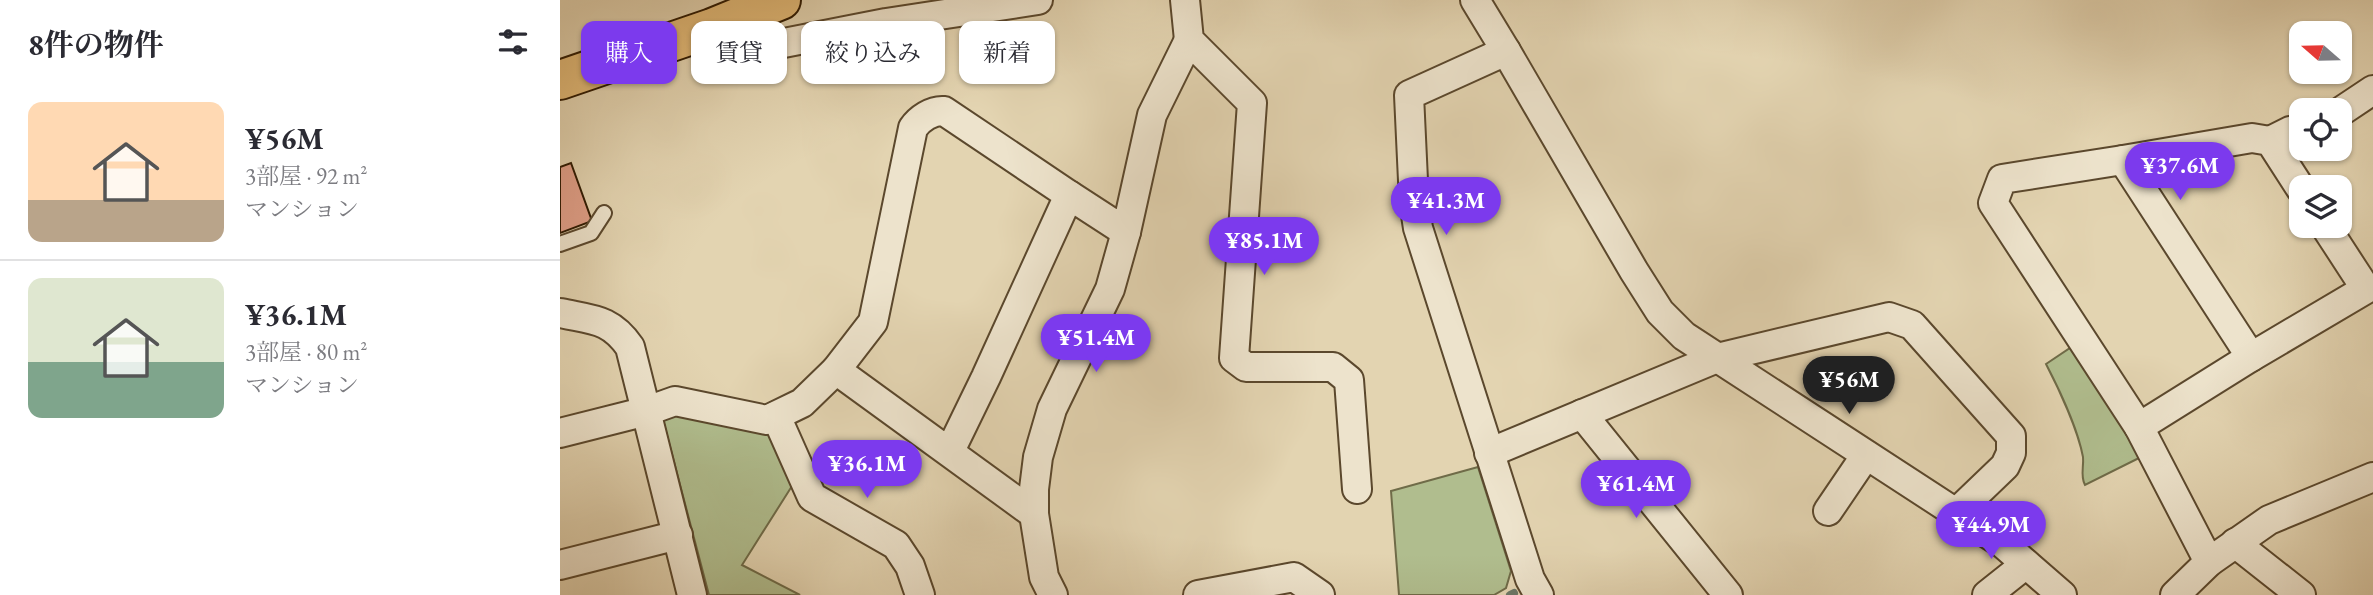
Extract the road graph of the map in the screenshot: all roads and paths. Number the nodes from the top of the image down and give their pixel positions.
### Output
1 (781, 0) edge
2 (1038, 0) edge
3 (1185, 0) edge
4 (1475, 0) edge
5 (729, 21) edge
6 (691, 35) edge
7 (1189, 40) junction
8 (787, 42) edge
9 (1506, 51) junction
10 (560, 79) edge
11 (2373, 90) edge
12 (2352, 104) edge
13 (2289, 132) edge
14 (2270, 141) junction
15 (2123, 160) junction
16 (2292, 175) edge
17 (1069, 195) junction
18 (604, 213) dead end
19 (1126, 232) junction
20 (2333, 238) edge
21 (560, 244) edge
22 (2370, 294) edge
23 (560, 313) edge
24 (2251, 357) junction
25 (1717, 358) junction
26 (836, 370) junction
27 (647, 411) junction
28 (1582, 414) junction
29 (776, 416) junction
30 (2139, 427) junction
31 (560, 433) edge
32 (950, 451) junction
33 (1489, 453) junction
34 (1866, 455) junction
35 (2373, 477) edge
36 (1357, 489) dead end
37 (1828, 511) dead end
38 (1956, 513) junction
39 (1034, 514) junction
40 (678, 535) junction
41 (2235, 543) junction
42 (2209, 562) junction
43 (2026, 564) junction
44 (560, 565) edge
45 (692, 595) edge
46 (920, 595) edge
47 (1053, 595) edge
48 (1198, 595) edge
49 (1320, 595) edge
50 (1539, 595) edge
51 (1728, 595) edge
52 (1987, 595) edge
53 (2062, 595) edge
54 (2175, 595) edge
55 (2301, 595) edge

1 - 5 highway
2 - 8 street
3 - 7 street
4 - 9 street
6 - 10 highway
7 - 19 street
7 - 36 street
9 - 25 street
9 - 33 street
11 - 12 street
13 - 14 street
14 - 15 street
14 - 16 street
15 - 24 street
15 - 30 street
17 - 19 street
17 - 26 street
17 - 32 street
18 - 21 lane
19 - 39 street
20 - 22 street
22 - 24 street
23 - 27 street
24 - 30 street
25 - 28 street
25 - 34 street
25 - 38 street
26 - 29 street
26 - 32 street
27 - 29 street
27 - 31 street
27 - 40 street
28 - 33 street
28 - 51 street
29 - 46 street
30 - 42 street
32 - 39 street
33 - 50 street
34 - 37 street
34 - 38 street
35 - 41 street
38 - 43 street
39 - 47 street
40 - 44 street
40 - 45 street
41 - 42 street
41 - 55 street
42 - 54 street
43 - 52 street
43 - 53 street
48 - 49 street

